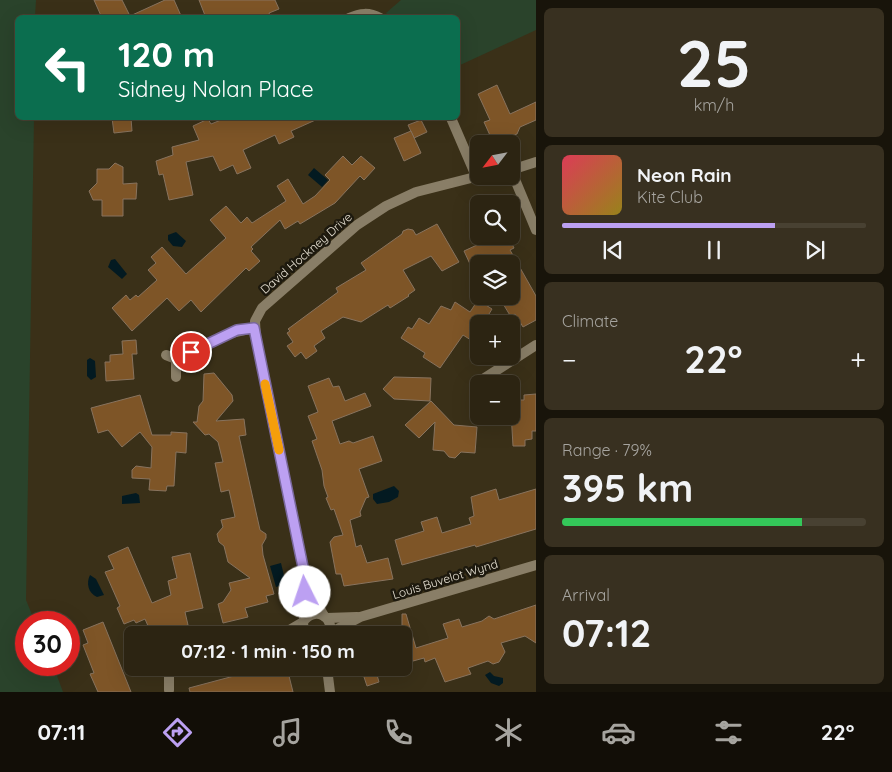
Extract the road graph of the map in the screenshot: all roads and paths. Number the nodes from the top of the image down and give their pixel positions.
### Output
1 (358, 15) edge
2 (375, 15) edge
3 (452, 120) edge
4 (470, 160) edge
5 (536, 162) edge
6 (520, 167) edge
7 (470, 178) edge
8 (517, 185) edge
9 (536, 230) edge
10 (254, 328) junction
11 (536, 345) edge
12 (489, 375) edge
13 (176, 377) dead end
14 (536, 565) edge
15 (304, 572) junction
16 (326, 617) junction
17 (360, 617) junction
18 (304, 621) junction
19 (296, 626) edge
20 (304, 626) edge
21 (330, 626) edge
22 (344, 626) edge
23 (169, 676) edge
24 (327, 676) edge
25 (328, 676) edge
26 (328, 679) junction
27 (169, 690) dead end
28 (330, 692) edge

1 - 2 street
3 - 4 street
5 - 6 street
7 - 10 street, David Hockney Drive
8 - 9 street
10 - 13 street
10 - 15 street
11 - 12 street
14 - 17 street, Louis Buvelot Wynd
15 - 16 street
15 - 18 street
16 - 17 street, Louis Buvelot Wynd
16 - 18 street, Louis Buvelot Wynd
16 - 21 street
17 - 22 street, Louis Buvelot Wynd
18 - 19 street
18 - 20 street
23 - 27 street
24 - 26 street
25 - 26 street
26 - 28 street

